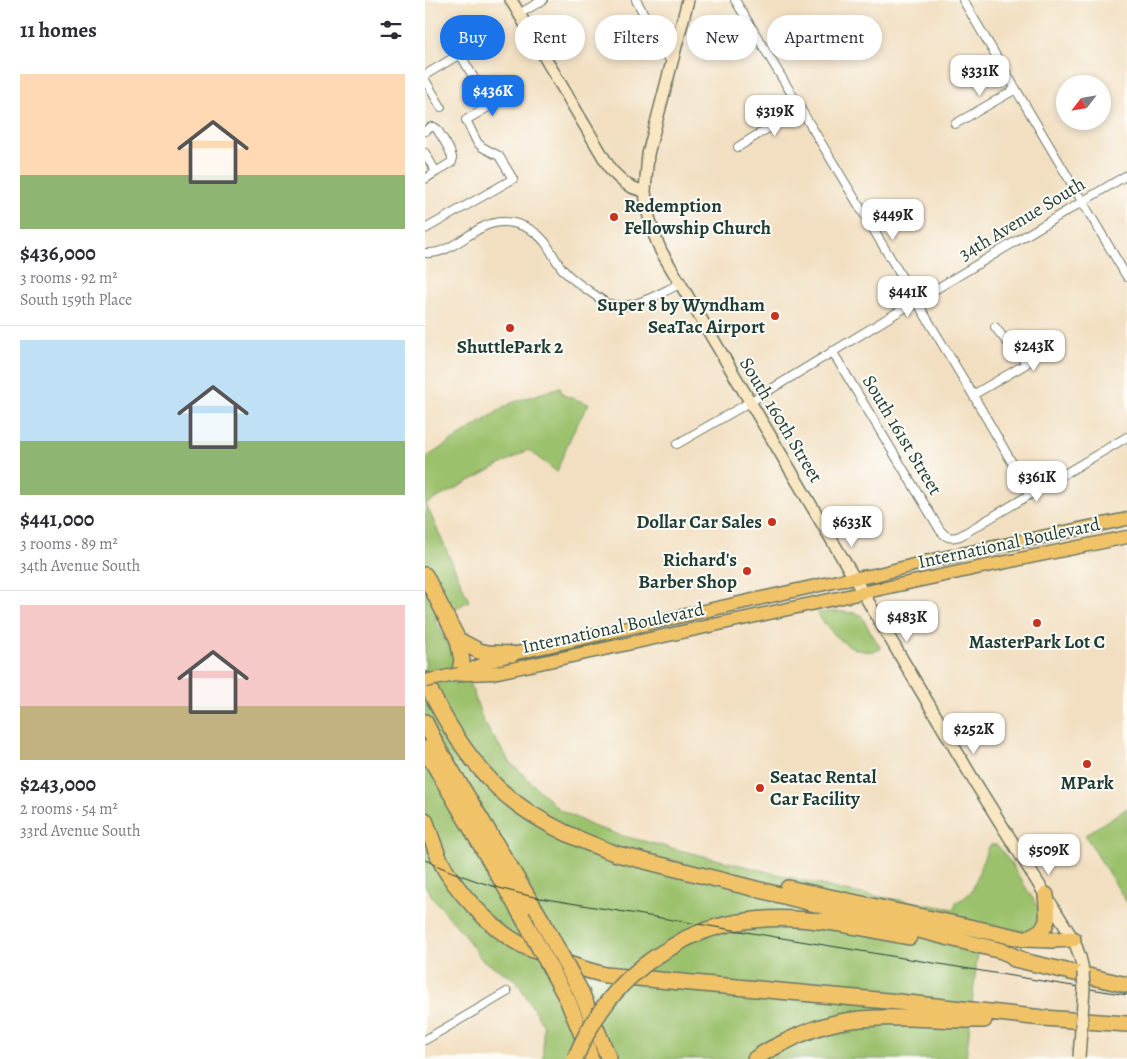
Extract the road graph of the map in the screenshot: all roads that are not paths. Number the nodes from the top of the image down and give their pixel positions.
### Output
1 (511, 0) edge
2 (543, 0) edge
3 (636, 0) edge
4 (688, 0) edge
5 (735, 0) edge
6 (963, 0) edge
7 (519, 14) junction
8 (671, 62) junction
9 (425, 75) edge
10 (425, 80) edge
11 (1016, 89) junction
12 (441, 107) dead end
13 (800, 108) junction
14 (955, 124) dead end
15 (425, 131) edge
16 (738, 146) dead end
17 (425, 153) edge
18 (436, 172) junction
19 (1127, 175) edge
20 (425, 178) edge
21 (645, 191) junction
22 (1082, 202) junction
23 (425, 229) edge
24 (425, 253) edge
25 (1127, 277) edge
26 (679, 284) junction
27 (915, 301) junction
28 (995, 327) dead end
29 (833, 351) junction
30 (973, 395) junction
31 (750, 402) junction
32 (1127, 437) edge
33 (677, 444) dead end
34 (1030, 494) junction
35 (1127, 519) edge
36 (1127, 537) edge
37 (425, 575) edge
38 (854, 578) junction
39 (862, 593) junction
40 (458, 640) junction
41 (512, 654) junction
42 (459, 674) junction
43 (425, 681) edge
44 (425, 722) edge
45 (425, 749) edge
46 (425, 820) edge
47 (649, 862) junction
48 (1045, 895) junction
49 (1024, 939) junction
50 (1073, 939) junction
51 (1025, 961) junction
52 (1127, 985) edge
53 (507, 992) dead end
54 (1043, 1018) junction
55 (1127, 1024) edge
56 (425, 1040) edge
57 (1078, 1058) edge
58 (575, 1059) edge
59 (591, 1059) edge
60 (609, 1059) edge
61 (755, 1059) edge

1 - 7 main road
2 - 7 street
3 - 8 street
4 - 8 main road, South 160th Street
5 - 13 street
6 - 11 street
7 - 21 main road
8 - 21 main road, South 160th Street
9 - 23 street
10 - 12 street
11 - 14 street
11 - 22 street
13 - 16 street
13 - 27 street
15 - 18 street
17 - 18 street
18 - 20 street
19 - 22 street, 34th Avenue South
21 - 26 main road, South 160th Street
22 - 25 street
22 - 27 street, 34th Avenue South
24 - 26 street
26 - 31 main road, South 160th Street
27 - 29 street, 34th Avenue South
27 - 30 street
28 - 30 street
29 - 31 street, 34th Avenue South
29 - 34 street, South 161st Street
30 - 34 street
31 - 33 street, 34th Avenue South
31 - 38 main road, South 160th Street
32 - 34 street
35 - 38 main road, International Boulevard
36 - 39 main road, International Boulevard
37 - 40 highway
38 - 39 main road, South 160th Street
38 - 41 main road, International Boulevard
39 - 42 main road, International Boulevard
39 - 48 main road, South 160th Street
40 - 41 highway
40 - 42 highway
41 - 42 main road, International Boulevard
42 - 43 main road, International Boulevard, bridge
43 - 47 highway
44 - 60 highway, bridge
45 - 59 highway, bridge
46 - 54 highway
47 - 49 highway
47 - 51 highway
48 - 49 highway
48 - 50 main road, South 160th Street
49 - 50 highway
50 - 57 main road, South 160th Street, bridge
51 - 52 highway
51 - 58 highway, bridge
53 - 56 street
54 - 55 highway
54 - 61 highway

